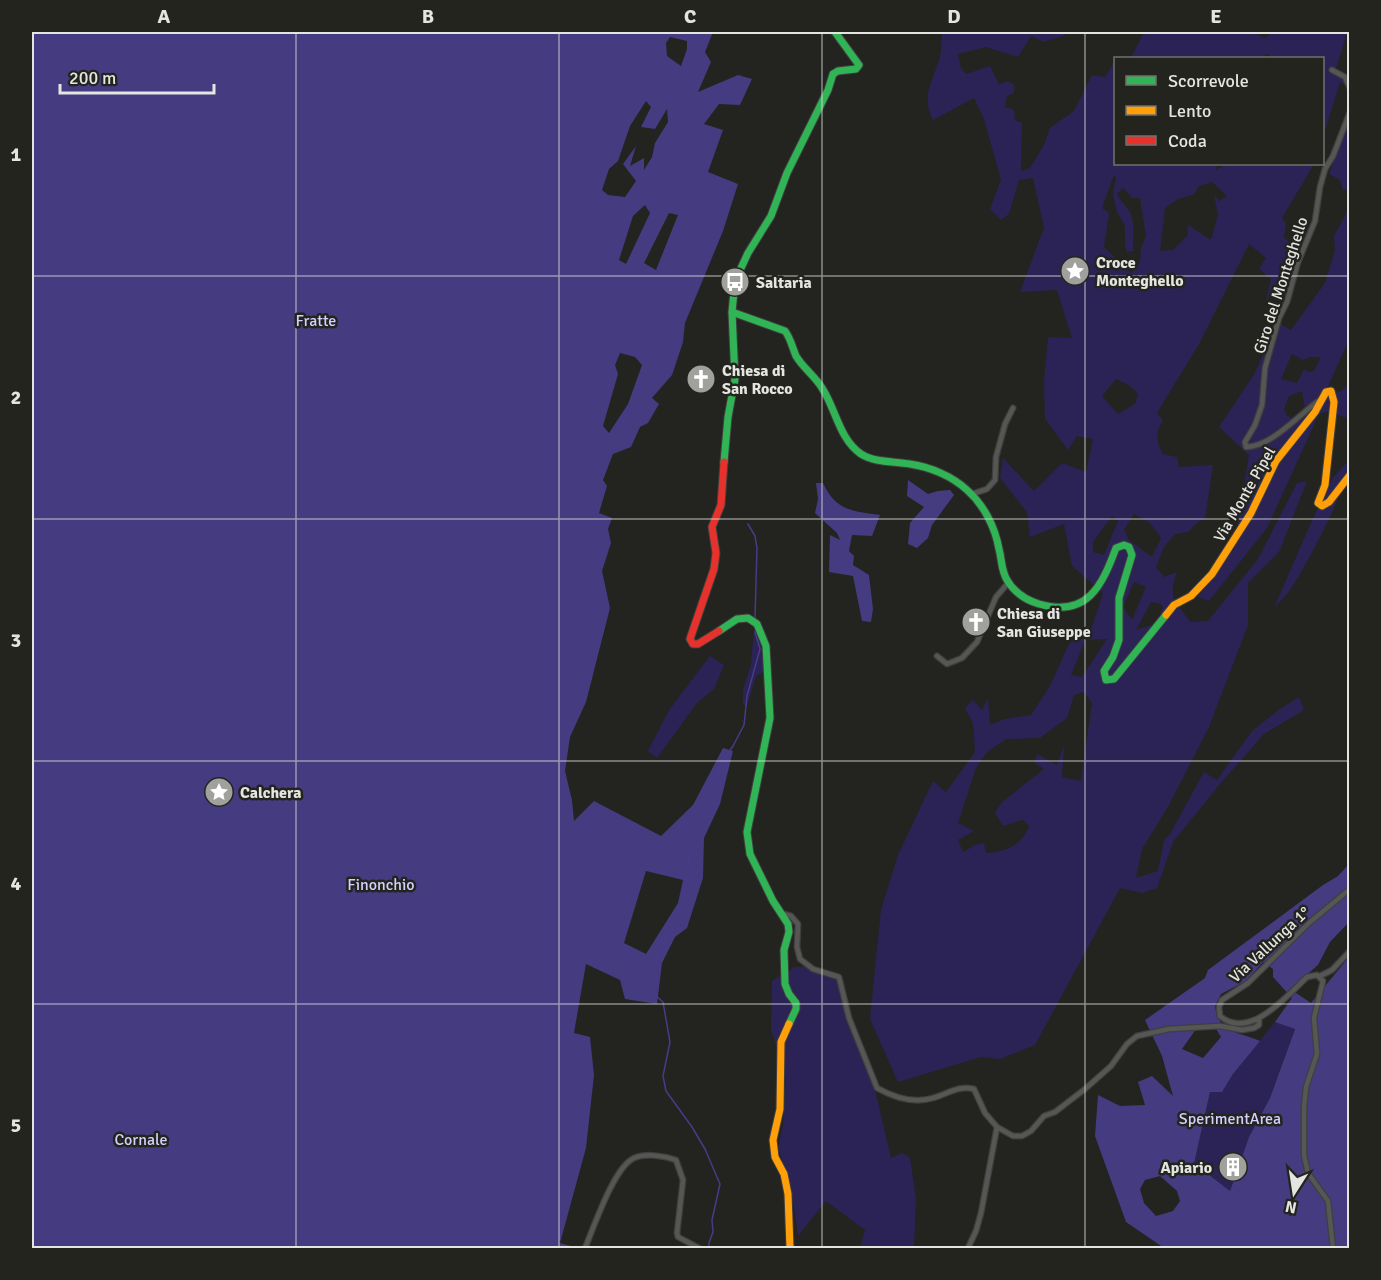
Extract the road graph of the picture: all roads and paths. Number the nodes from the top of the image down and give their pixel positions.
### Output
1 (835, 32) edge
2 (1332, 70) dead end
3 (1350, 88) edge
4 (1350, 112) edge
5 (731, 315) junction
6 (1322, 399) junction
7 (1013, 408) dead end
8 (1350, 475) edge
9 (972, 494) junction
10 (1009, 582) junction
11 (938, 656) dead end
12 (1350, 889) edge
13 (780, 914) junction
14 (1350, 951) edge
15 (1340, 962) junction
16 (1348, 962) edge
17 (1320, 976) junction
18 (1259, 1020) junction
19 (997, 1127) junction
20 (585, 1248) edge
21 (699, 1248) edge
22 (790, 1248) edge
23 (968, 1248) edge
24 (1333, 1248) edge

1 - 5 street
2 - 3 street
4 - 6 street, Giro del Monteghello
5 - 9 street
5 - 13 street
6 - 8 street
6 - 10 street, Via Monte Pipel
7 - 9 street
9 - 10 street
10 - 11 street
12 - 18 street, Via Vallunga 1°
13 - 19 street
13 - 22 street
14 - 15 street
15 - 16 street
15 - 17 street
17 - 18 street
17 - 24 street
18 - 19 street
19 - 23 street
20 - 21 street

